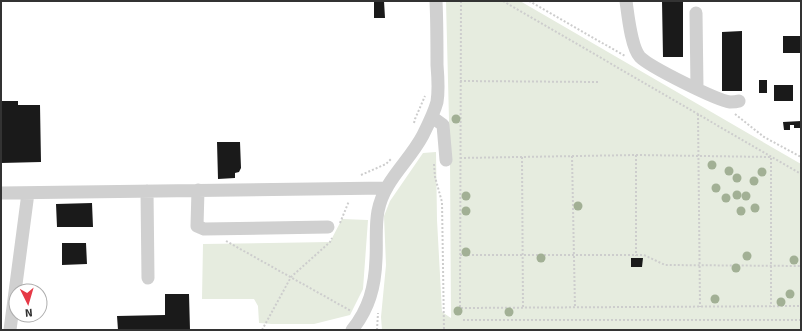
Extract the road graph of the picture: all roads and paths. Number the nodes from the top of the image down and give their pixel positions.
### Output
1 (436, 1) edge
2 (461, 1) edge
3 (503, 1) edge
4 (626, 1) edge
5 (696, 14) dead end
6 (460, 81) junction
7 (600, 82) dead end
8 (697, 88) junction
9 (739, 101) dead end
10 (698, 114) junction
11 (432, 117) junction
12 (636, 155) junction
13 (699, 155) junction
14 (572, 156) junction
15 (522, 157) junction
16 (771, 157) junction
17 (460, 158) junction
18 (439, 160) junction
19 (801, 174) edge
20 (387, 188) junction
21 (198, 190) junction
22 (147, 191) junction
23 (1, 193) edge
24 (28, 193) junction
25 (328, 227) dead end
26 (224, 240) dead end
27 (460, 255) junction
28 (522, 255) junction
29 (574, 255) junction
30 (636, 256) junction
31 (771, 265) junction
32 (700, 266) junction
33 (801, 266) edge
34 (148, 278) dead end
35 (801, 306) edge
36 (700, 307) junction
37 (771, 307) junction
38 (523, 308) junction
39 (575, 308) junction
40 (362, 318) junction
41 (463, 320) dead end
42 (801, 320) edge
43 (10, 330) edge
44 (352, 330) edge
45 (368, 330) edge
46 (444, 330) edge

1 - 11 street
2 - 6 path
3 - 10 path
4 - 8 street
5 - 8 street
6 - 7 path
6 - 17 path
8 - 9 street
10 - 13 path
10 - 16 path
11 - 18 street
11 - 20 street
12 - 13 path
12 - 14 path
12 - 30 path
13 - 16 path
13 - 32 path
14 - 15 path
14 - 29 path
15 - 17 path
15 - 28 path
16 - 19 path
16 - 31 path
17 - 18 path
17 - 27 path
18 - 46 path
20 - 21 street
20 - 40 street
21 - 22 street
21 - 25 street
22 - 24 street
22 - 34 street
23 - 24 street
24 - 43 street
26 - 40 path
27 - 28 path
27 - 38 path
28 - 29 path
28 - 38 path
29 - 30 path
29 - 39 path
30 - 32 path
31 - 32 path
31 - 33 path
31 - 37 path
32 - 36 path
35 - 37 path
36 - 37 path
36 - 39 path
38 - 39 path
40 - 44 street
40 - 45 street
41 - 42 path

